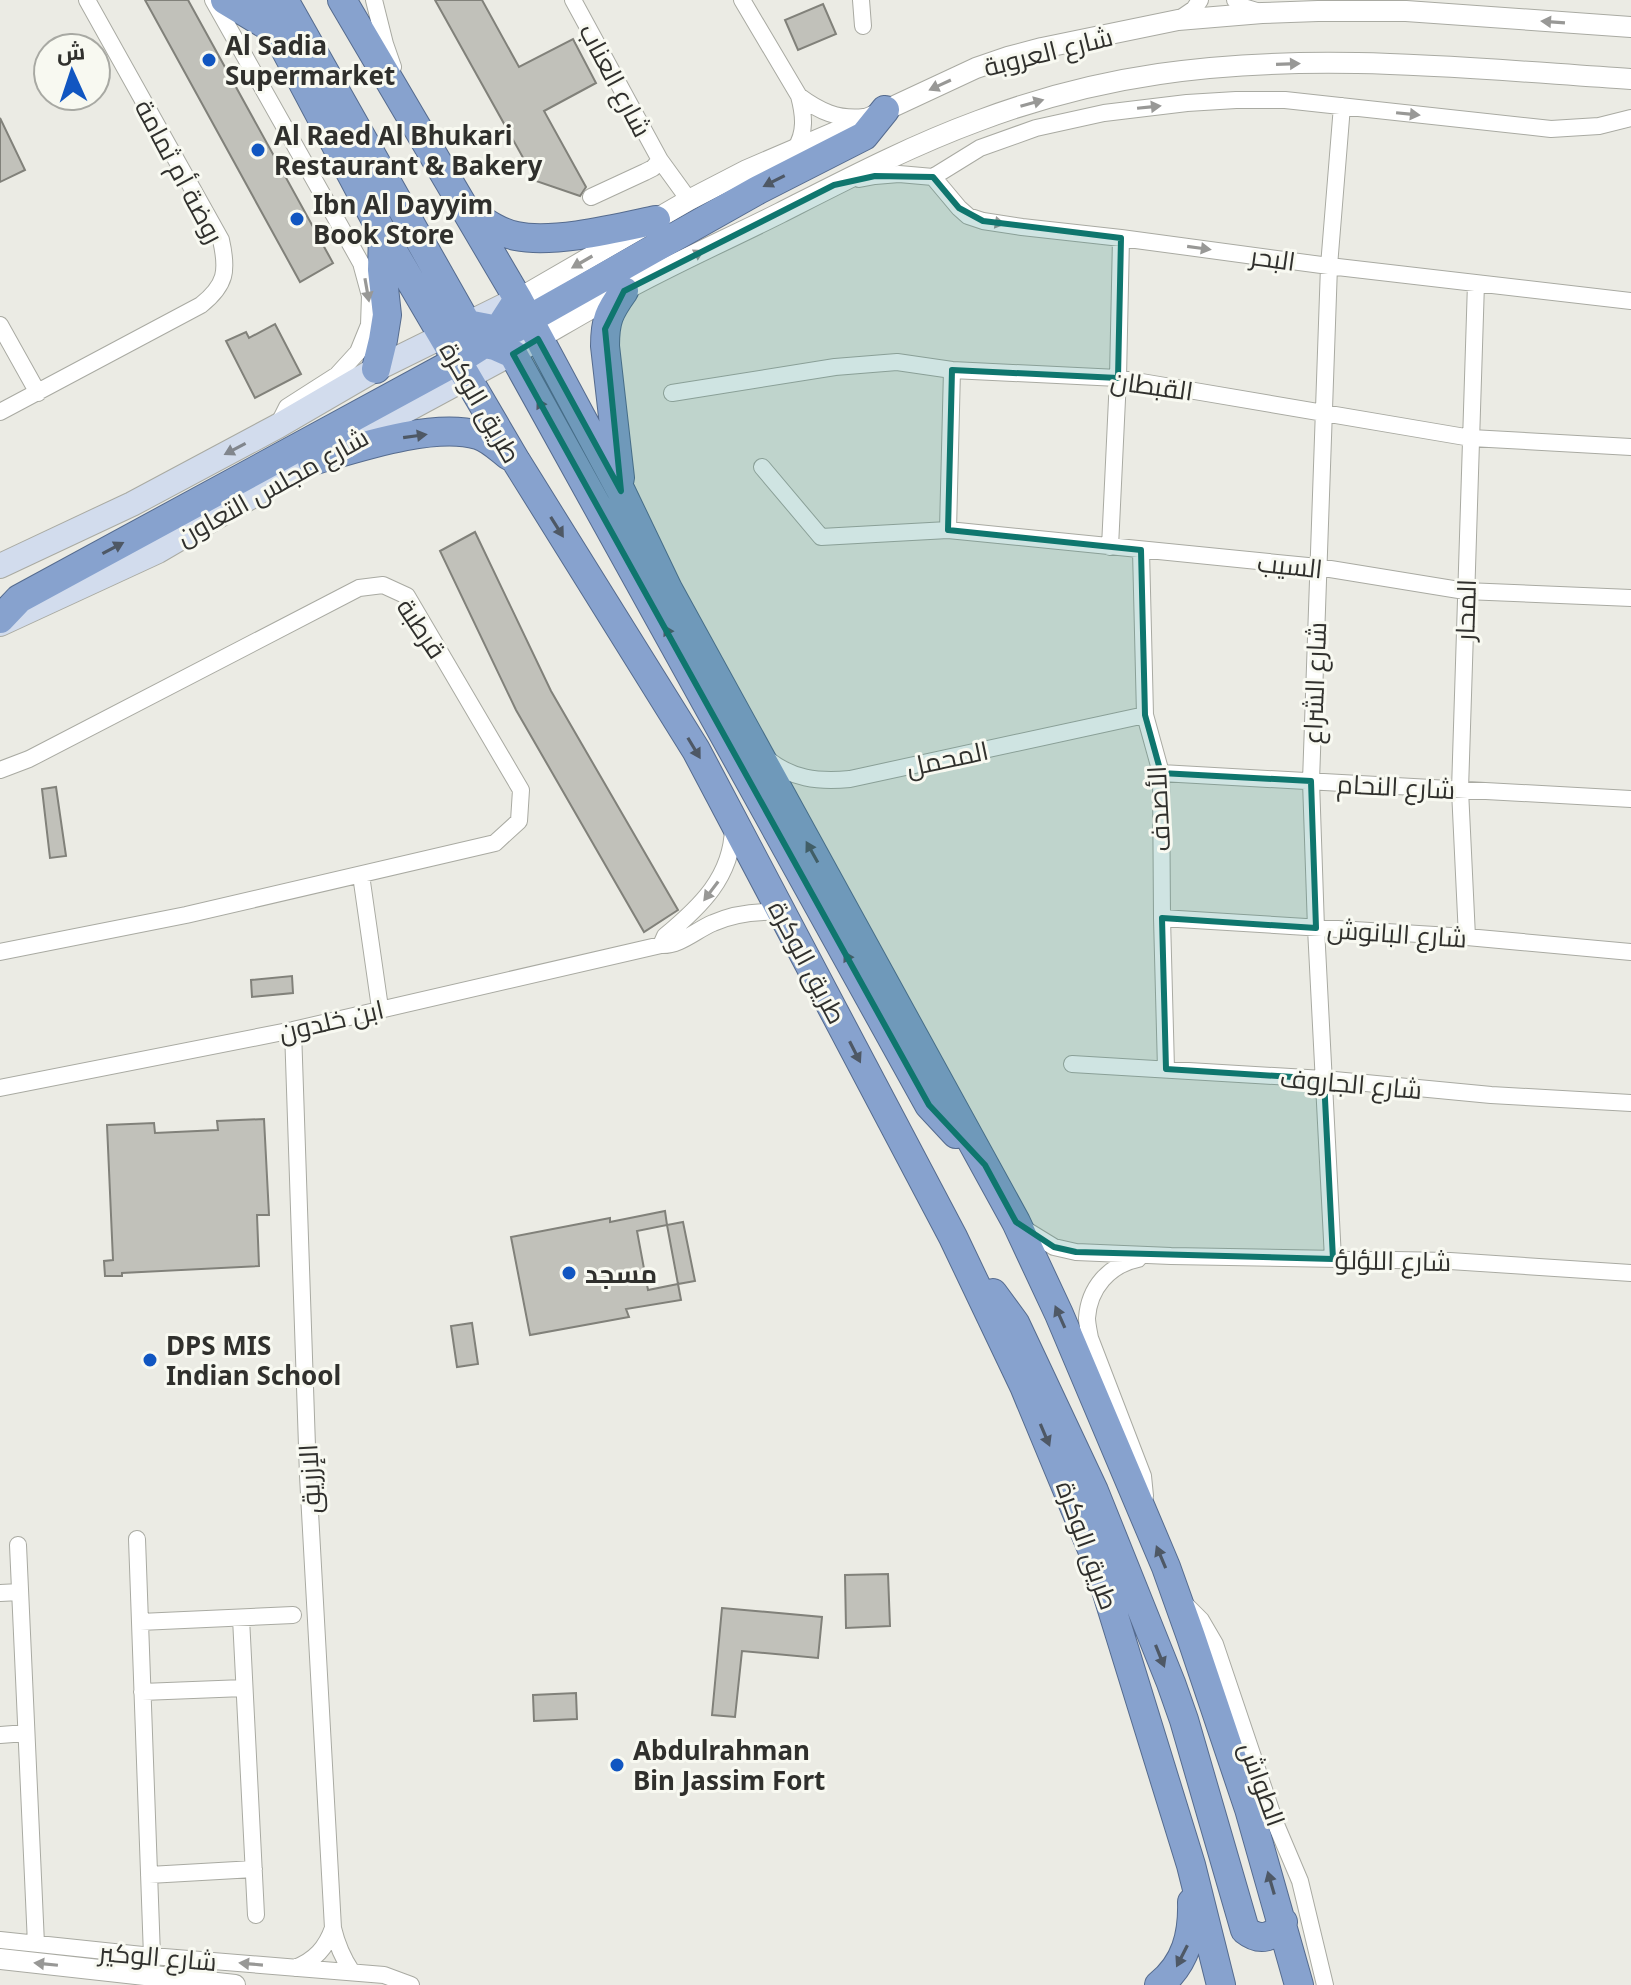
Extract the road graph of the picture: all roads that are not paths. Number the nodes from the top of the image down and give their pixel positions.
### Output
1 (87, 0) edge
2 (213, 0) edge
3 (225, 0) edge
4 (259, 0) edge
5 (284, 0) edge
6 (342, 0) edge
7 (374, 0) edge
8 (573, 0) edge
9 (742, 0) edge
10 (861, 0) edge
11 (1200, 0) edge
12 (1235, 0) edge
13 (1262, 13) junction
14 (1178, 20) junction
15 (863, 26) dead end
16 (1631, 27) edge
17 (276, 31) junction
18 (1631, 79) edge
19 (799, 96) junction
20 (1342, 106) junction
21 (879, 113) junction
22 (413, 120) junction
23 (1627, 122) edge
24 (795, 149) junction
25 (660, 160) junction
26 (933, 177) junction
27 (834, 185) junction
28 (591, 197) dead end
29 (689, 200) junction
30 (463, 207) junction
31 (656, 220) junction
32 (383, 234) junction
33 (1121, 238) junction
34 (1329, 266) junction
35 (1476, 283) junction
36 (624, 291) junction
37 (1631, 301) edge
38 (0, 325) edge
39 (499, 332) junction
40 (376, 369) junction
41 (462, 369) junction
42 (952, 370) junction
43 (1118, 378) junction
44 (38, 393) junction
45 (672, 393) dead end
46 (0, 412) edge
47 (1323, 412) junction
48 (278, 426) junction
49 (1471, 438) junction
50 (1631, 447) edge
51 (312, 461) junction
52 (516, 461) junction
53 (762, 467) dead end
54 (621, 491) junction
55 (948, 530) junction
56 (1110, 547) junction
57 (1141, 550) junction
58 (0, 566) edge
59 (1318, 567) junction
60 (1465, 591) junction
61 (1631, 598) edge
62 (0, 621) edge
63 (1145, 715) junction
64 (756, 749) junction
65 (0, 770) edge
66 (1161, 773) junction
67 (1311, 781) junction
68 (1460, 790) junction
69 (1631, 799) edge
70 (733, 821) junction
71 (361, 875) junction
72 (782, 912) junction
73 (1162, 918) junction
74 (1316, 928) junction
75 (1467, 937) junction
76 (661, 945) junction
77 (0, 952) edge
78 (1631, 952) edge
79 (380, 1008) junction
80 (293, 1030) junction
81 (1072, 1064) dead end
82 (1166, 1069) junction
83 (1324, 1079) junction
84 (0, 1088) edge
85 (1631, 1103) edge
86 (985, 1165) junction
87 (1016, 1222) junction
88 (953, 1237) junction
89 (1156, 1256) junction
90 (1333, 1259) junction
91 (1631, 1273) edge
92 (1148, 1524) junction
93 (137, 1539) dead end
94 (18, 1545) dead end
95 (20, 1592) junction
96 (0, 1593) edge
97 (1176, 1595) junction
98 (293, 1615) dead end
99 (241, 1618) junction
100 (140, 1622) junction
101 (244, 1688) junction
102 (142, 1692) junction
103 (26, 1733) junction
104 (0, 1735) edge
105 (1191, 1865) junction
106 (254, 1869) junction
107 (149, 1875) junction
108 (256, 1915) dead end
109 (1283, 1922) junction
110 (333, 1928) junction
111 (0, 1940) edge
112 (36, 1944) junction
113 (152, 1956) junction
114 (0, 1959) edge
115 (295, 1968) junction
116 (352, 1972) junction
117 (235, 1985) edge
118 (411, 1985) edge
119 (1159, 1985) edge
120 (1221, 1985) edge
121 (1299, 1985) edge
122 (1325, 1985) edge

1 - 44 street, روضة أم ثمامة
2 -> 48 street
3 - 17 highway
4 - 17 highway, طريق الوكرة
5 - 39 highway
6 - 22 highway, طريق الوكرة
7 - 22 street, طريق الوكرة
8 - 25 street, شارع العناب
9 - 19 street
10 - 15 street
11 - 14 street
12 - 13 street
13 - 14 street, شارع العروبة
16 -> 13 street, شارع العروبة
14 -> 21 street, شارع العروبة
17 - 32 highway, طريق الوكرة
27 -> 18 street, شارع العروبة
19 - 21 street
19 - 24 street
20 -> 23 street
26 -> 20 street
20 - 34 street, شارع الشراع
21 - 24 street, شارع العروبة
21 -> 39 highway
22 - 30 highway, طريق الوكرة
24 - 29 street, شارع العروبة
25 - 28 street, شارع العناب
25 - 29 street, شارع العناب
26 - 27 street, شارع العروبة
26 -> 33 street, البحر
36 -> 27 street, شارع العروبة
29 - 31 street, شارع العروبة
30 - 31 highway
30 - 39 highway, طريق الوكرة
31 -> 39 street, شارع العروبة
32 - 39 highway, طريق الوكرة
32 - 40 highway
33 -> 34 street, البحر
33 - 43 street
34 - 35 street, البحر
34 - 47 street, شارع الشراع
35 - 37 street, البحر
35 - 49 street, المحار
36 - 39 street, شارع العروبة
36 - 54 highway
38 - 44 street
39 - 40 main road, شارع مجلس التعاون
39 - 41 highway, طريق الوكرة
39 - 41 highway
39 - 54 highway, طريق الوكرة
86 -> 39 highway
40 - 48 main road, شارع مجلس التعاون
41 - 51 main road, شارع مجلس التعاون
41 - 52 highway, طريق الوكرة
62 -> 41 highway
42 - 43 street, القبطان
42 - 45 street, القبطان
42 - 55 street
43 - 47 street, القبطان
43 - 56 street
44 - 46 street, روضة أم ثمامة
47 - 49 street, القبطان
47 - 59 street, شارع الشراع
48 -> 58 main road, شارع مجلس التعاون
49 - 50 street, القبطان
49 - 60 street, المحار
51 -> 52 highway
51 - 62 main road, شارع مجلس التعاون
52 -> 70 highway, طريق الوكرة
53 - 55 street, السيب
54 - 64 highway, طريق الوكرة
55 - 56 street, السيب
56 - 57 street, السيب
57 - 59 street, السيب
57 - 63 street, الأصدف
59 - 60 street, السيب
59 - 67 street, شارع الشراع
60 - 61 street, السيب
60 - 68 street, المحار
63 - 64 street, المحمل
63 - 66 street, الأصدف
86 -> 64 highway, طريق الوكرة
65 - 71 street, قرطبة
66 - 67 street, شارع النحام
66 - 73 street, الأصدف
67 - 68 street, شارع النحام
67 - 74 street, شارع الشراع
68 - 69 street, شارع النحام
68 - 75 street, المحار
70 - 72 highway, طريق الوكرة
70 -> 76 street
71 - 77 street, قرطبة
71 - 79 street
72 - 76 street, ابن خلدون
72 -> 88 highway, طريق الوكرة
73 - 74 street, شارع البانوش
73 - 82 street, الأصدف
74 - 75 street, شارع البانوش
74 - 83 street, شارع الشراع
75 - 78 street, شارع البانوش
76 - 79 street, ابن خلدون
79 - 80 street, ابن خلدون
80 - 84 street, ابن خلدون
80 - 110 street, الإزريق
81 - 82 street, شارع الجاروف
82 - 83 street, شارع الجاروف
83 - 85 street, شارع الجاروف
83 - 90 street, شارع الشراع
86 - 87 highway, طريق الوكرة
87 - 89 street, شارع اللؤلؤ
92 -> 87 highway, طريق الوكرة
88 -> 105 highway, طريق الوكرة
88 -> 109 highway
89 - 90 street, شارع اللؤلؤ
89 - 92 street, شارع اللؤلؤ
90 - 91 street, شارع اللؤلؤ
97 -> 92 highway, طريق الوكرة
93 - 100 street
94 - 95 street
95 - 96 street
95 - 103 street
109 -> 97 highway, طريق الوكرة
97 - 122 street, الطواش
98 - 99 street
99 - 100 street
99 - 101 street
100 - 102 street
101 - 102 street
101 - 106 street
102 - 107 street
103 - 104 street
103 - 112 street
105 -> 119 highway
105 - 120 highway, طريق الوكرة
106 - 107 street
106 - 108 street
107 - 113 street
109 - 121 highway, طريق الوكرة
110 - 115 street
110 - 116 street, الإزريق
111 - 112 street, شارع الوكير
112 - 113 street, شارع الوكير
115 -> 113 street, شارع الوكير
117 -> 114 street, شارع الوكير
115 - 116 street, شارع الوكير
116 - 118 street, شارع الوكير

